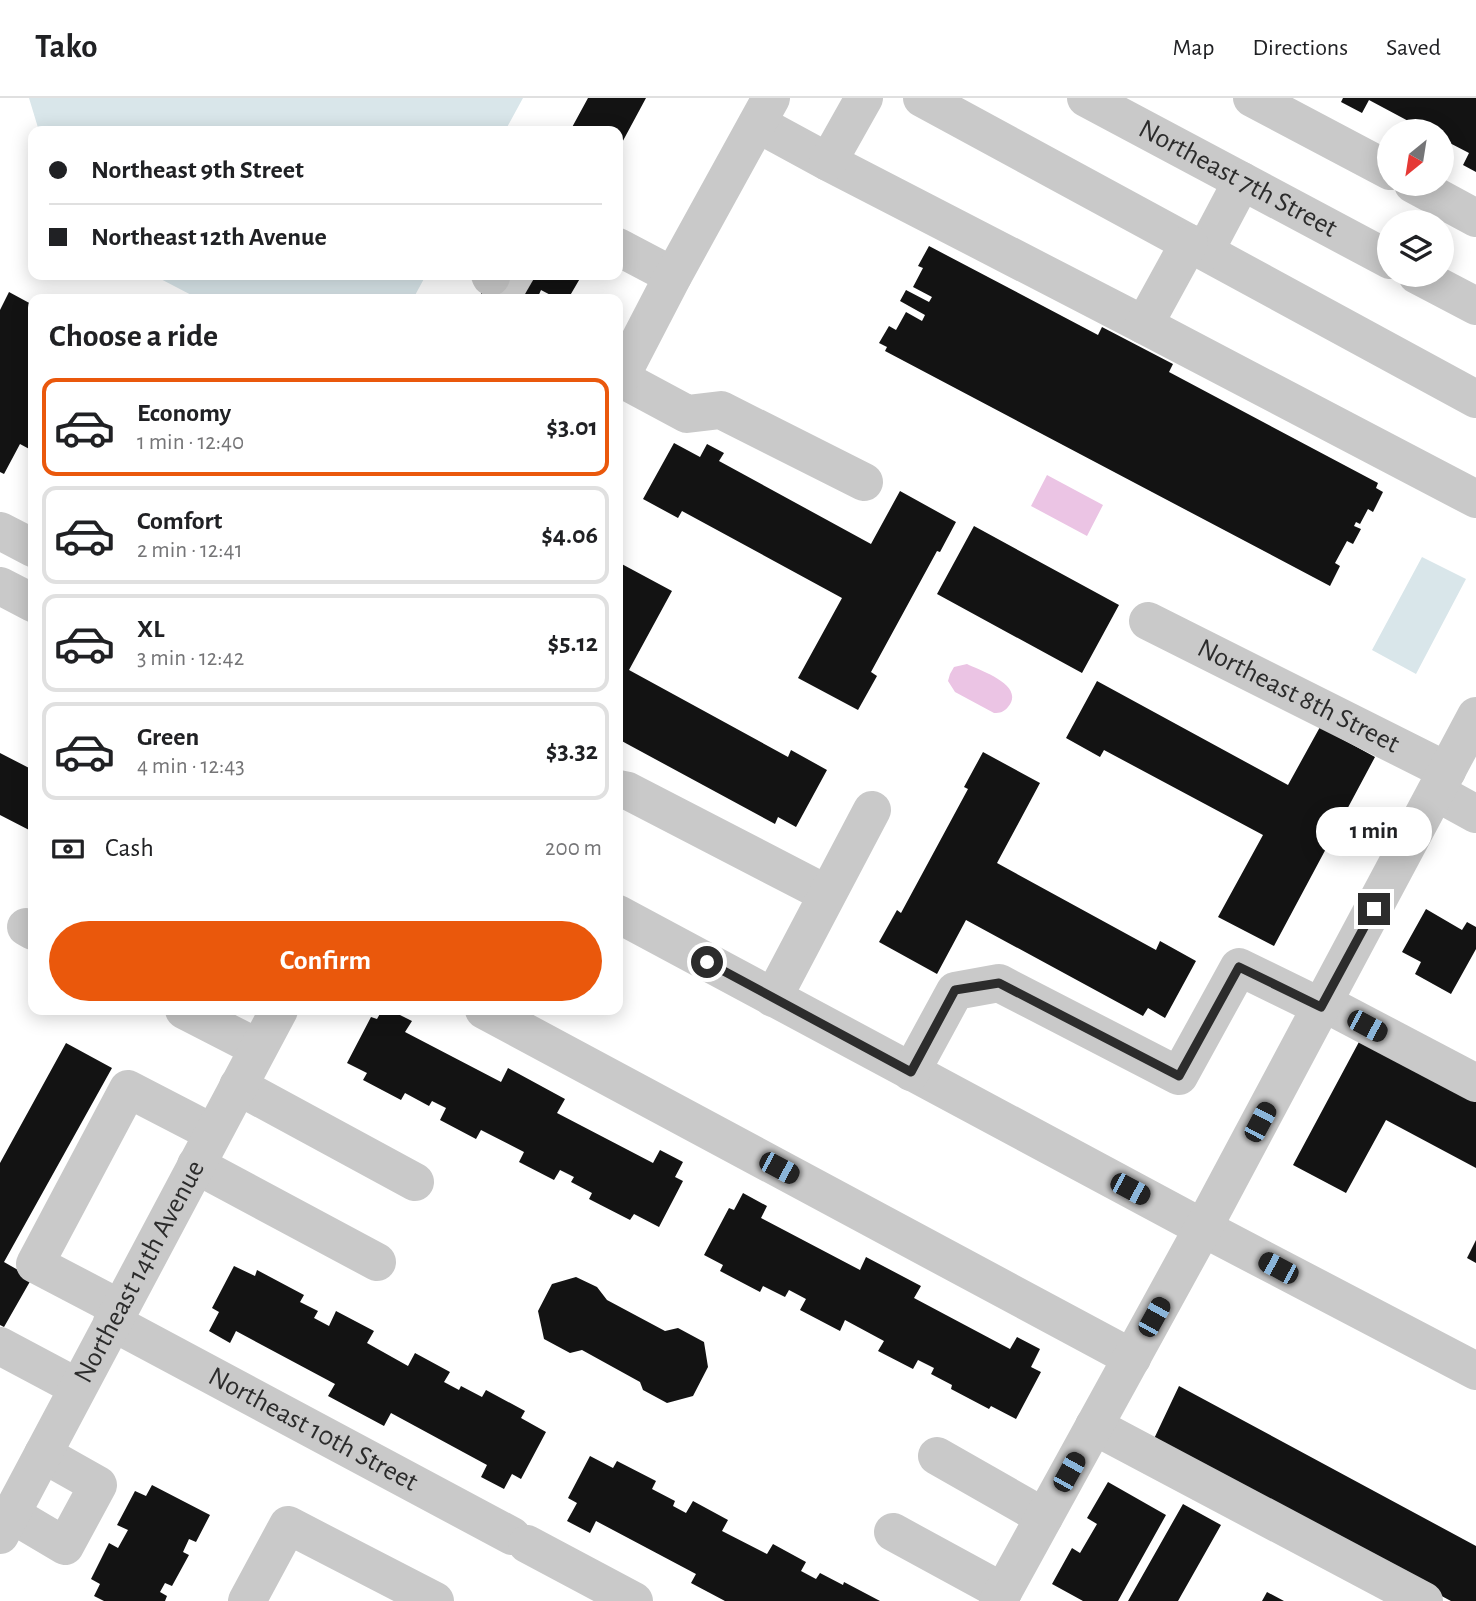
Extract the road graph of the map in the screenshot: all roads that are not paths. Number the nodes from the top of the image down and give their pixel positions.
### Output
1 (864, 98) edge
2 (922, 98) edge
3 (1086, 98) edge
4 (1252, 98) edge
5 (764, 111) edge
6 (828, 162) junction
7 (1377, 165) edge
8 (1231, 175) junction
9 (1435, 196) edge
10 (1476, 218) edge
11 (1192, 244) junction
12 (623, 250) edge
13 (1377, 253) edge
14 (673, 276) junction
15 (1440, 287) edge
16 (1476, 306) edge
17 (1144, 324) junction
18 (623, 363) edge
19 (623, 366) edge
20 (1476, 399) edge
21 (864, 482) dead end
22 (1476, 499) edge
23 (0, 531) edge
24 (28, 545) edge
25 (0, 586) edge
26 (28, 600) edge
27 (1148, 621) dead end
28 (1476, 716) edge
29 (1442, 782) junction
30 (623, 790) edge
31 (872, 810) dead end
32 (1476, 814) edge
33 (827, 894) junction
34 (623, 917) edge
35 (773, 998) junction
36 (1322, 1005) junction
37 (194, 1015) edge
38 (276, 1015) edge
39 (493, 1015) edge
40 (258, 1048) junction
41 (911, 1072) junction
42 (1476, 1083) edge
43 (238, 1086) junction
44 (204, 1149) junction
45 (415, 1182) dead end
46 (1203, 1228) junction
47 (377, 1262) dead end
48 (116, 1315) junction
49 (0, 1346) edge
50 (1132, 1357) junction
51 (1476, 1371) edge
52 (77, 1387) junction
53 (1094, 1426) junction
54 (43, 1454) junction
55 (937, 1456) dead end
56 (1044, 1517) junction
57 (5, 1524) edge
58 (893, 1532) dead end
59 (1000, 1597) edge
60 (247, 1601) edge
61 (435, 1601) edge
62 (634, 1601) edge
63 (1424, 1601) edge

1 - 6 street
2 - 11 street
3 - 8 street, Northeast 7th Street
4 - 7 street
5 - 6 street
5 - 14 street
6 - 17 street
8 - 11 street
8 - 13 street, Northeast 7th Street
9 - 10 street
11 - 17 street
11 - 20 street
12 - 14 street
14 - 18 street
15 - 16 street
17 - 22 street
19 - 21 street
23 - 24 street
25 - 26 street
27 - 29 street, Northeast 8th Street
28 - 29 street
29 - 32 street, Northeast 8th Street
29 - 36 street
30 - 33 street
31 - 33 street
33 - 35 street
34 - 35 street
35 - 41 street
36 - 41 street
36 - 42 street
36 - 46 street
37 - 40 street
38 - 40 street, Northeast 14th Avenue
39 - 50 street
40 - 43 street, Northeast 14th Avenue
41 - 46 street
43 - 44 street, Northeast 14th Avenue
43 - 45 street
44 - 47 street
44 - 48 street, Northeast 14th Avenue
44 - 48 street, Northeast 10th Street
46 - 50 street
46 - 51 street
48 - 52 street, Northeast 14th Avenue
48 - 62 street, Northeast 10th Street
49 - 52 street
50 - 53 street
52 - 54 street, Northeast 14th Avenue
53 - 56 street
53 - 63 street
54 - 57 street, Northeast 14th Avenue
54 - 57 street
55 - 56 street
56 - 59 street
58 - 59 street
60 - 61 street

